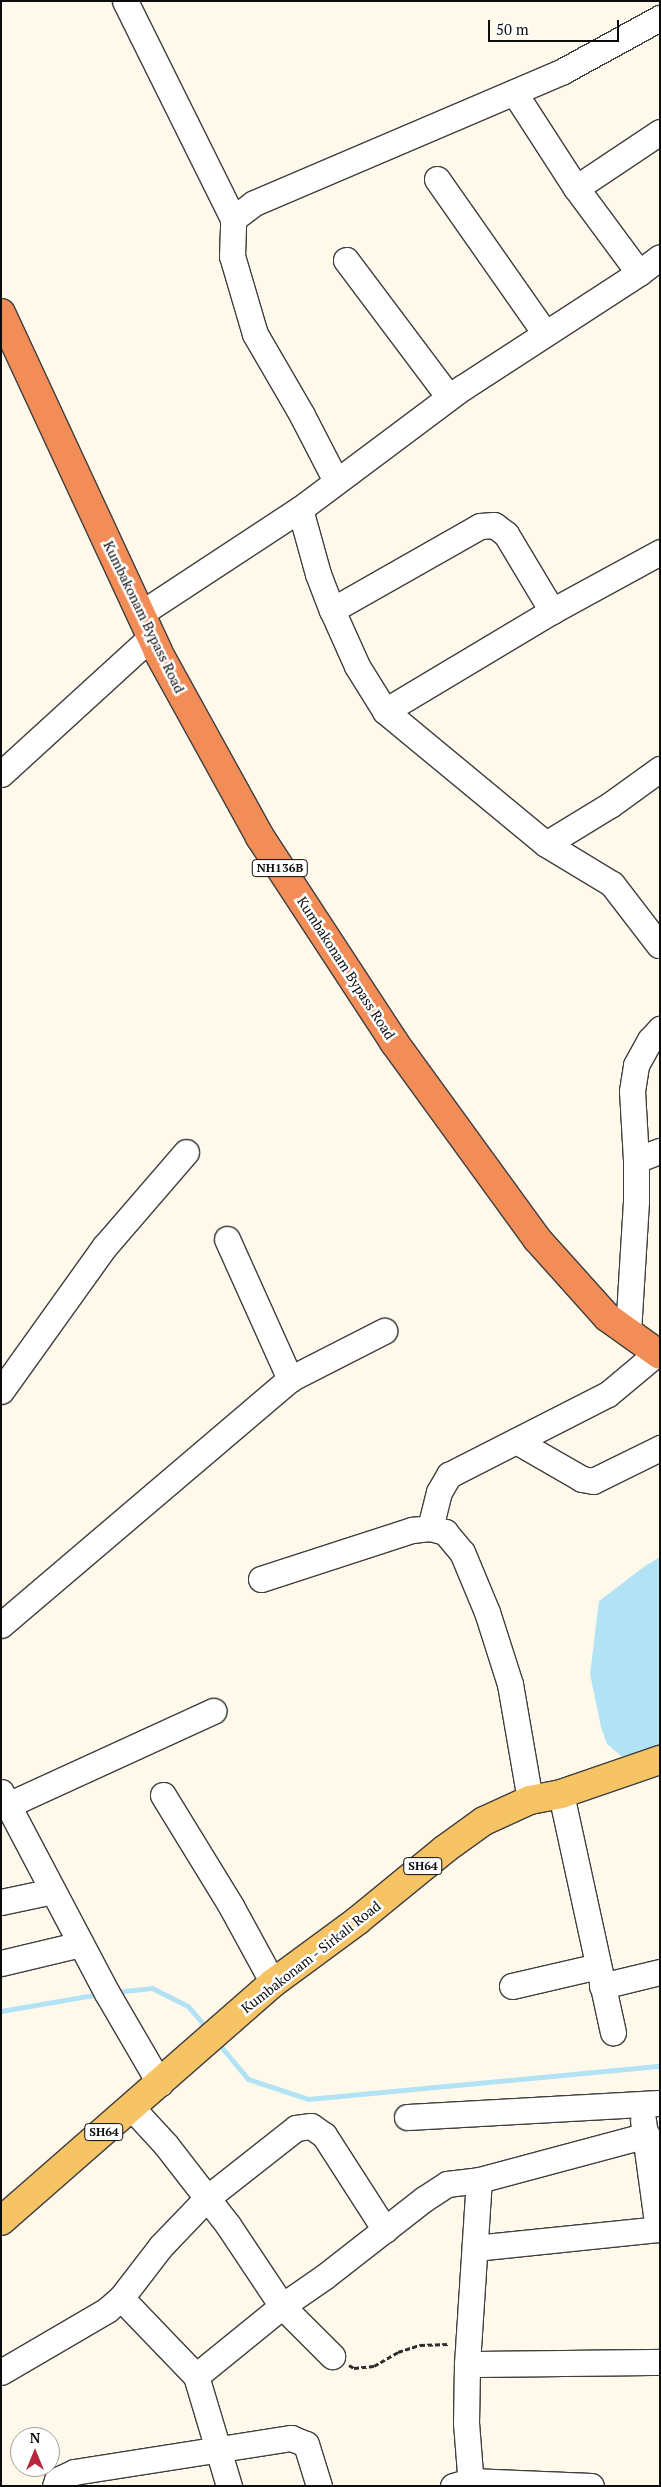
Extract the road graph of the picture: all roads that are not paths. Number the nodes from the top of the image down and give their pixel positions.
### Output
1 (125, 1) edge
2 (660, 18) edge
3 (514, 92) junction
4 (660, 132) edge
5 (437, 179) dead end
6 (576, 188) junction
7 (234, 219) junction
8 (660, 257) edge
9 (346, 260) dead end
10 (639, 273) junction
11 (1, 313) edge
12 (545, 334) junction
13 (449, 397) junction
14 (336, 481) junction
15 (300, 509) junction
16 (660, 552) edge
17 (332, 610) junction
18 (552, 611) junction
19 (146, 626) junction
20 (385, 710) junction
21 (660, 769) edge
22 (1, 774) edge
23 (546, 844) junction
24 (660, 946) edge
25 (660, 1029) edge
26 (660, 1151) edge
27 (186, 1152) dead end
28 (636, 1160) junction
29 (228, 1239) dead end
30 (384, 1331) dead end
31 (628, 1332) junction
32 (658, 1354) edge
33 (290, 1379) junction
34 (1, 1391) edge
35 (516, 1441) junction
36 (660, 1448) edge
37 (430, 1528) junction
38 (261, 1579) dead end
39 (1, 1625) edge
40 (213, 1711) dead end
41 (660, 1760) edge
42 (561, 1794) junction
43 (163, 1795) dead end
44 (5, 1799) edge
45 (530, 1800) junction
46 (53, 1891) junction
47 (1, 1902) edge
48 (81, 1944) junction
49 (1, 1963) edge
50 (660, 1972) edge
51 (600, 1976) junction
52 (273, 1983) junction
53 (512, 1986) dead end
54 (613, 2032) dead end
55 (160, 2084) junction
56 (649, 2104) edge
57 (132, 2108) junction
58 (406, 2117) dead end
59 (647, 2136) junction
60 (479, 2180) junction
61 (207, 2198) junction
62 (1, 2221) edge
63 (659, 2229) edge
64 (385, 2230) junction
65 (475, 2248) junction
66 (121, 2298) junction
67 (282, 2306) junction
68 (467, 2353) junction
69 (332, 2356) road end
70 (660, 2362) edge
71 (1, 2372) edge
72 (196, 2376) junction
73 (218, 2449) junction
74 (465, 2484) edge
75 (55, 2486) edge
76 (229, 2486) edge
77 (319, 2486) edge
78 (591, 2486) edge

1 - 7 street
2 - 3 street
3 - 6 street
3 - 7 street
4 - 6 street
5 - 12 street
6 - 10 street
7 - 14 street
8 - 10 street
9 - 13 street
10 - 12 street
11 - 19 highway, Kumbakonam Bypass Road / NH136B
12 - 13 street
13 - 14 street
14 - 15 street
15 - 17 street
15 - 19 street
16 - 18 street
17 - 18 street
17 - 20 street
18 - 20 street
19 - 22 street
19 - 31 highway, Kumbakonam Bypass Road / NH136B
20 - 23 street
21 - 23 street
23 - 24 street
25 - 28 street
26 - 28 street
27 - 34 street
28 - 31 street
29 - 33 street
30 - 33 street
31 - 32 highway, Kumbakonam Bypass Road / NH136B
32 - 35 street
33 - 39 street
35 - 36 street
35 - 37 street
37 - 38 street
37 - 45 street
40 - 44 street
41 - 42 main road, Kumbakonam - Sirkali Road / SH64
42 - 45 main road, Kumbakonam - Sirkali Road / SH64
42 - 51 street
43 - 52 street
44 - 46 street
45 - 52 main road, Kumbakonam - Sirkali Road / SH64
46 - 47 street
46 - 48 street
48 - 49 street
48 - 55 street
50 - 51 street
51 - 53 street
51 - 54 street
52 - 55 main road, Kumbakonam - Sirkali Road / SH64
55 - 57 main road, Kumbakonam - Sirkali Road / SH64
56 - 58 street
56 - 59 street
57 - 61 street
57 - 62 main road, Kumbakonam - Sirkali Road / SH64
59 - 60 street
59 - 63 street
60 - 64 street
60 - 65 street
61 - 64 street
61 - 66 street
61 - 67 street
63 - 65 street
64 - 67 street
65 - 68 street
66 - 71 street
66 - 72 street
67 - 69 street
67 - 72 street
68 - 70 street
68 - 74 street
72 - 73 street
73 - 75 street
73 - 76 street
73 - 77 street
74 - 78 street

